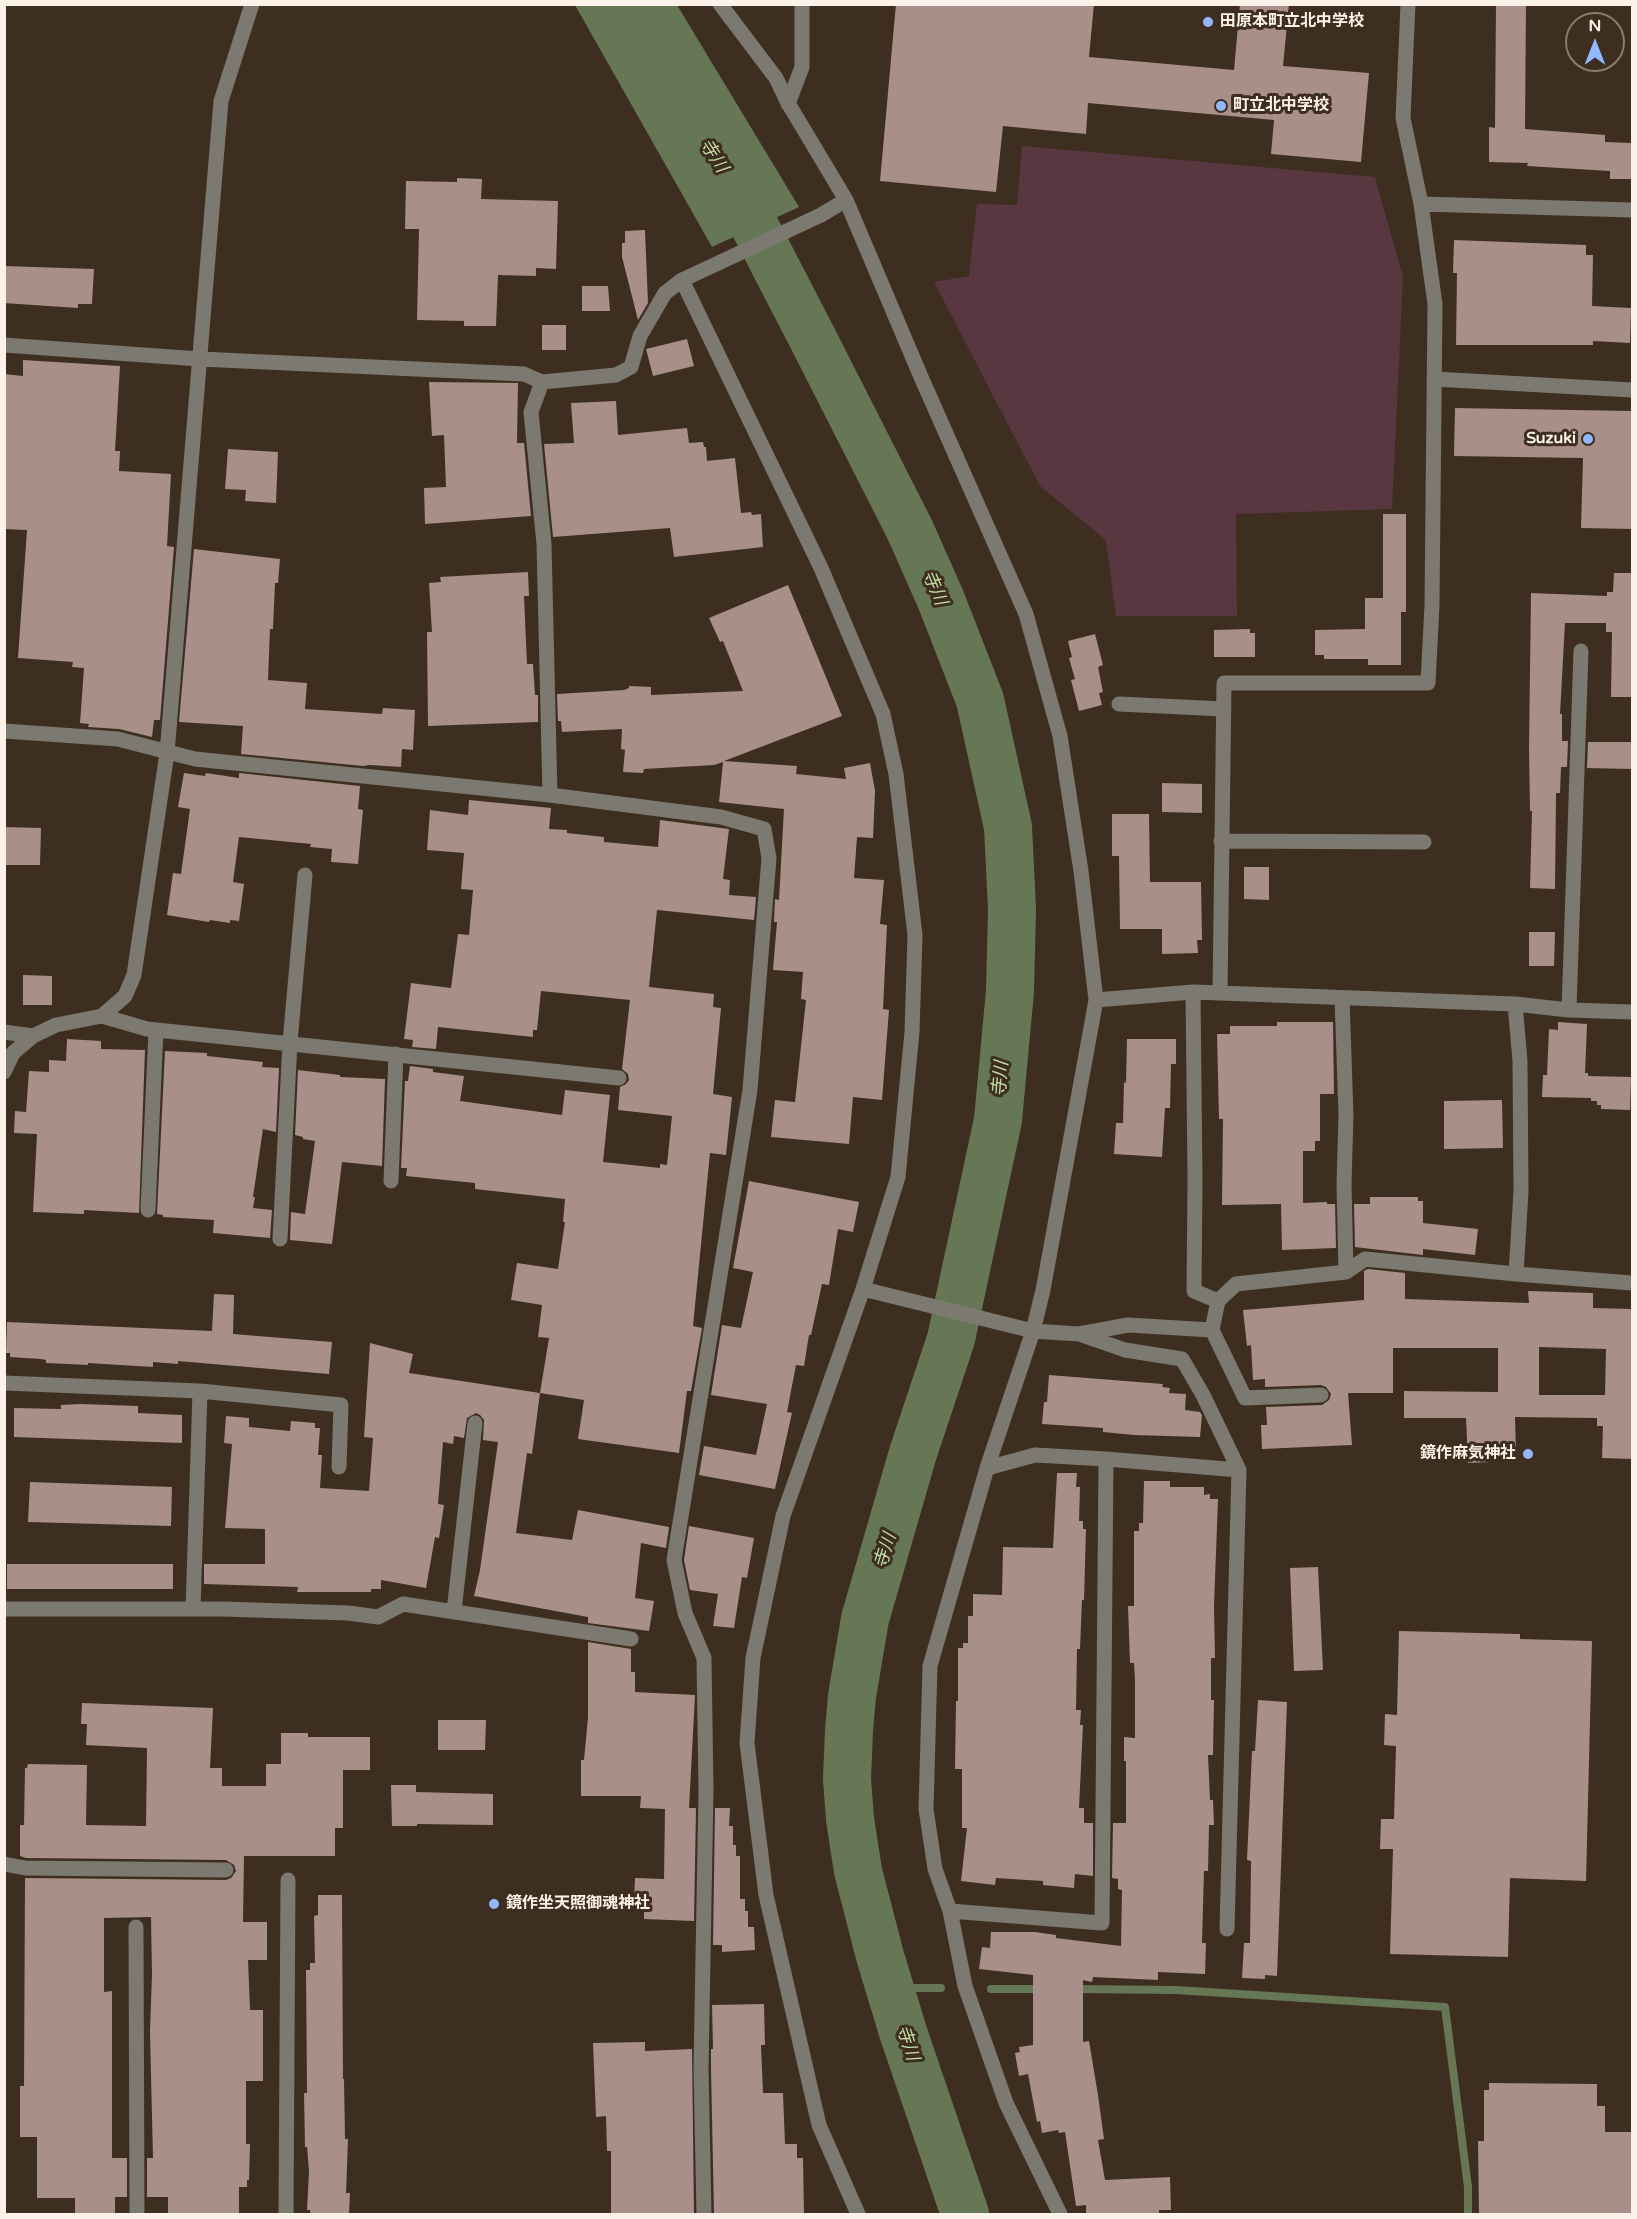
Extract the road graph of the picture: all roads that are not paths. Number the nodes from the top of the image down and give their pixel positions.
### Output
1 (252, 4) edge
2 (720, 4) edge
3 (802, 4) edge
4 (1408, 4) edge
5 (788, 104) junction
6 (846, 200) junction
7 (1421, 204) junction
8 (1632, 210) edge
9 (682, 280) junction
10 (4, 345) edge
11 (200, 359) junction
12 (1434, 379) junction
13 (542, 382) junction
14 (1632, 390) edge
15 (1581, 651) dead end
16 (1119, 704) dead end
17 (1224, 709) junction
18 (4, 730) edge
19 (166, 753) junction
20 (550, 795) junction
21 (1221, 841) junction
22 (1424, 842) dead end
23 (305, 875) dead end
24 (1193, 992) junction
25 (1220, 993) junction
26 (1342, 998) junction
27 (1096, 1000) junction
28 (1515, 1004) junction
29 (1569, 1010) junction
30 (1632, 1012) edge
31 (102, 1016) junction
32 (156, 1030) junction
33 (4, 1032) edge
34 (33, 1036) junction
35 (290, 1042) junction
36 (396, 1054) junction
37 (4, 1072) edge
38 (619, 1078) dead end
39 (391, 1181) dead end
40 (148, 1210) dead end
41 (280, 1239) dead end
42 (1346, 1272) junction
43 (1516, 1274) junction
44 (1632, 1283) edge
45 (867, 1290) junction
46 (1218, 1300) junction
47 (1027, 1329) junction
48 (1212, 1330) junction
49 (1079, 1334) junction
50 (4, 1383) edge
51 (200, 1391) junction
52 (1321, 1395) dead end
53 (476, 1423) dead end
54 (1106, 1460) junction
55 (339, 1467) dead end
56 (987, 1468) junction
57 (1239, 1470) junction
58 (4, 1609) edge
59 (193, 1609) junction
60 (454, 1611) junction
61 (631, 1639) dead end
62 (4, 1864) edge
63 (226, 1870) dead end
64 (288, 1880) dead end
65 (950, 1911) junction
66 (136, 1927) dead end
67 (1227, 1929) dead end
68 (137, 2214) edge
69 (286, 2214) edge
70 (704, 2214) edge
71 (858, 2214) edge
72 (1060, 2214) edge

1 - 11 street
2 - 5 street
3 - 5 street
4 - 7 street
5 - 6 street
6 - 9 street
6 - 27 street
7 - 8 street
7 - 12 street
9 - 13 street
9 - 45 street
10 - 11 street
11 - 13 street
11 - 19 street
12 - 14 street
12 - 17 street
13 - 20 street
15 - 29 street
16 - 17 street
17 - 21 street
18 - 19 street
19 - 20 street
19 - 31 street
20 - 70 street
21 - 22 street
21 - 25 street
23 - 35 street
24 - 25 street
24 - 27 street
24 - 46 street
25 - 26 street
26 - 28 street
26 - 42 street
27 - 47 street
28 - 29 street
28 - 43 street
29 - 30 street
31 - 32 street
31 - 34 street
32 - 35 street
32 - 40 street
33 - 34 street
34 - 37 street
35 - 36 street
35 - 41 street
36 - 38 street
36 - 39 street
42 - 43 street
42 - 46 street
43 - 44 street
45 - 47 street
45 - 71 street
46 - 48 street
47 - 49 street
47 - 56 street
48 - 49 street
48 - 52 street
49 - 57 street
50 - 51 street
51 - 55 street
51 - 59 street
53 - 60 street
54 - 56 street
54 - 57 street
54 - 65 street
56 - 65 street
57 - 67 street
58 - 59 street
59 - 60 street
60 - 61 street
62 - 63 street
64 - 69 street
65 - 72 street
66 - 68 street

